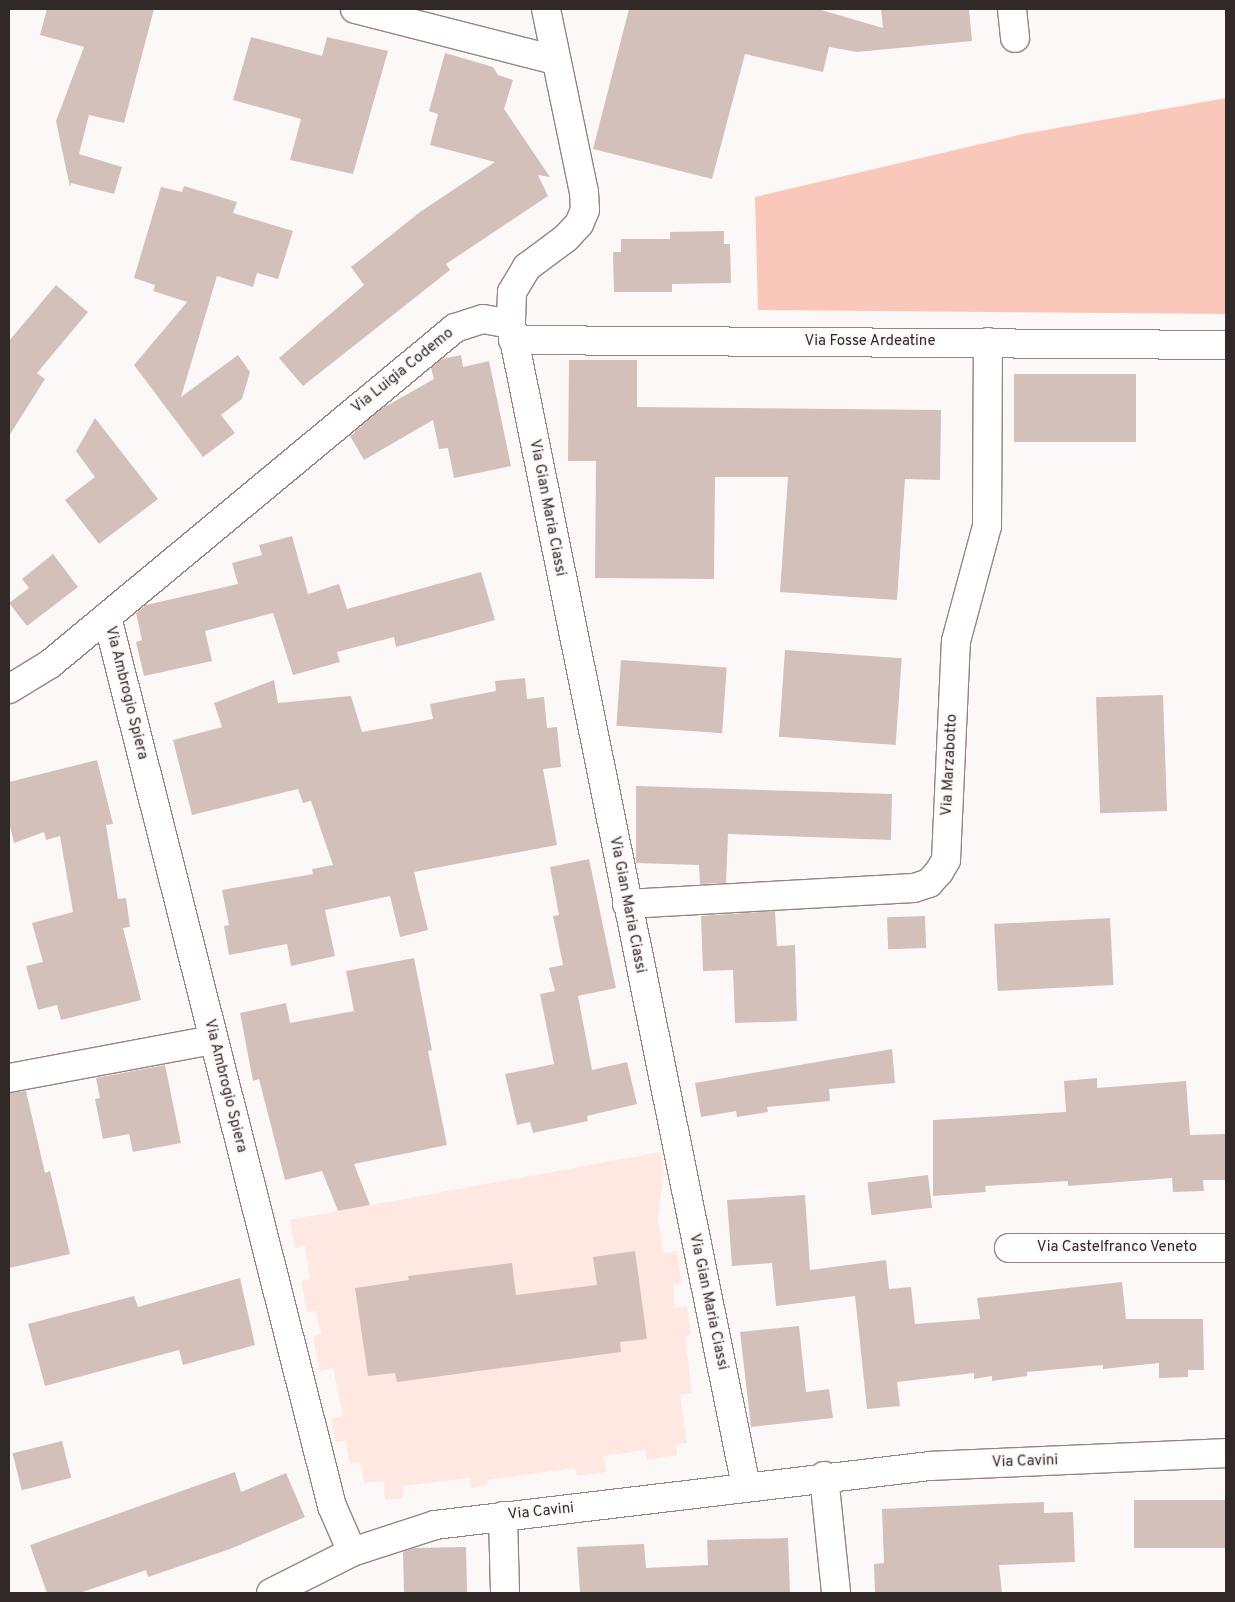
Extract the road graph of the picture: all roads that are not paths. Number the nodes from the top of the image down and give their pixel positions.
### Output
1 (355, 9) edge
2 (546, 9) edge
3 (1012, 9) edge
4 (1015, 38) dead end
5 (555, 60) junction
6 (512, 332) junction
7 (988, 342) junction
8 (1226, 345) edge
9 (107, 616) junction
10 (9, 689) edge
11 (627, 904) junction
12 (213, 1040) junction
13 (9, 1078) edge
14 (1009, 1248) dead end
15 (1226, 1248) edge
16 (1226, 1453) edge
17 (824, 1476) junction
18 (746, 1486) junction
19 (503, 1516) junction
20 (352, 1552) junction
21 (271, 1593) edge
22 (505, 1593) edge
23 (836, 1593) edge

1 - 5 street
2 - 5 street
3 - 4 street
5 - 6 street
6 - 7 street, Via Fosse Ardeatine
6 - 9 street, Via Luigia Codemo
6 - 11 street, Via Gian Maria Ciassi
7 - 8 street, Via Fosse Ardeatine
7 - 11 street, Via Marzabotto
9 - 10 street, Via Luigia Codemo
9 - 12 street, Via Ambrogio Spiera
11 - 18 street, Via Gian Maria Ciassi
12 - 13 street
12 - 20 street, Via Ambrogio Spiera
14 - 15 street, Via Castelfranco Veneto
16 - 17 street, Via Cavini
17 - 18 street, Via Cavini
17 - 23 street
18 - 19 street, Via Cavini
19 - 20 street, Via Cavini
19 - 22 street
20 - 21 street, Via Cavini

